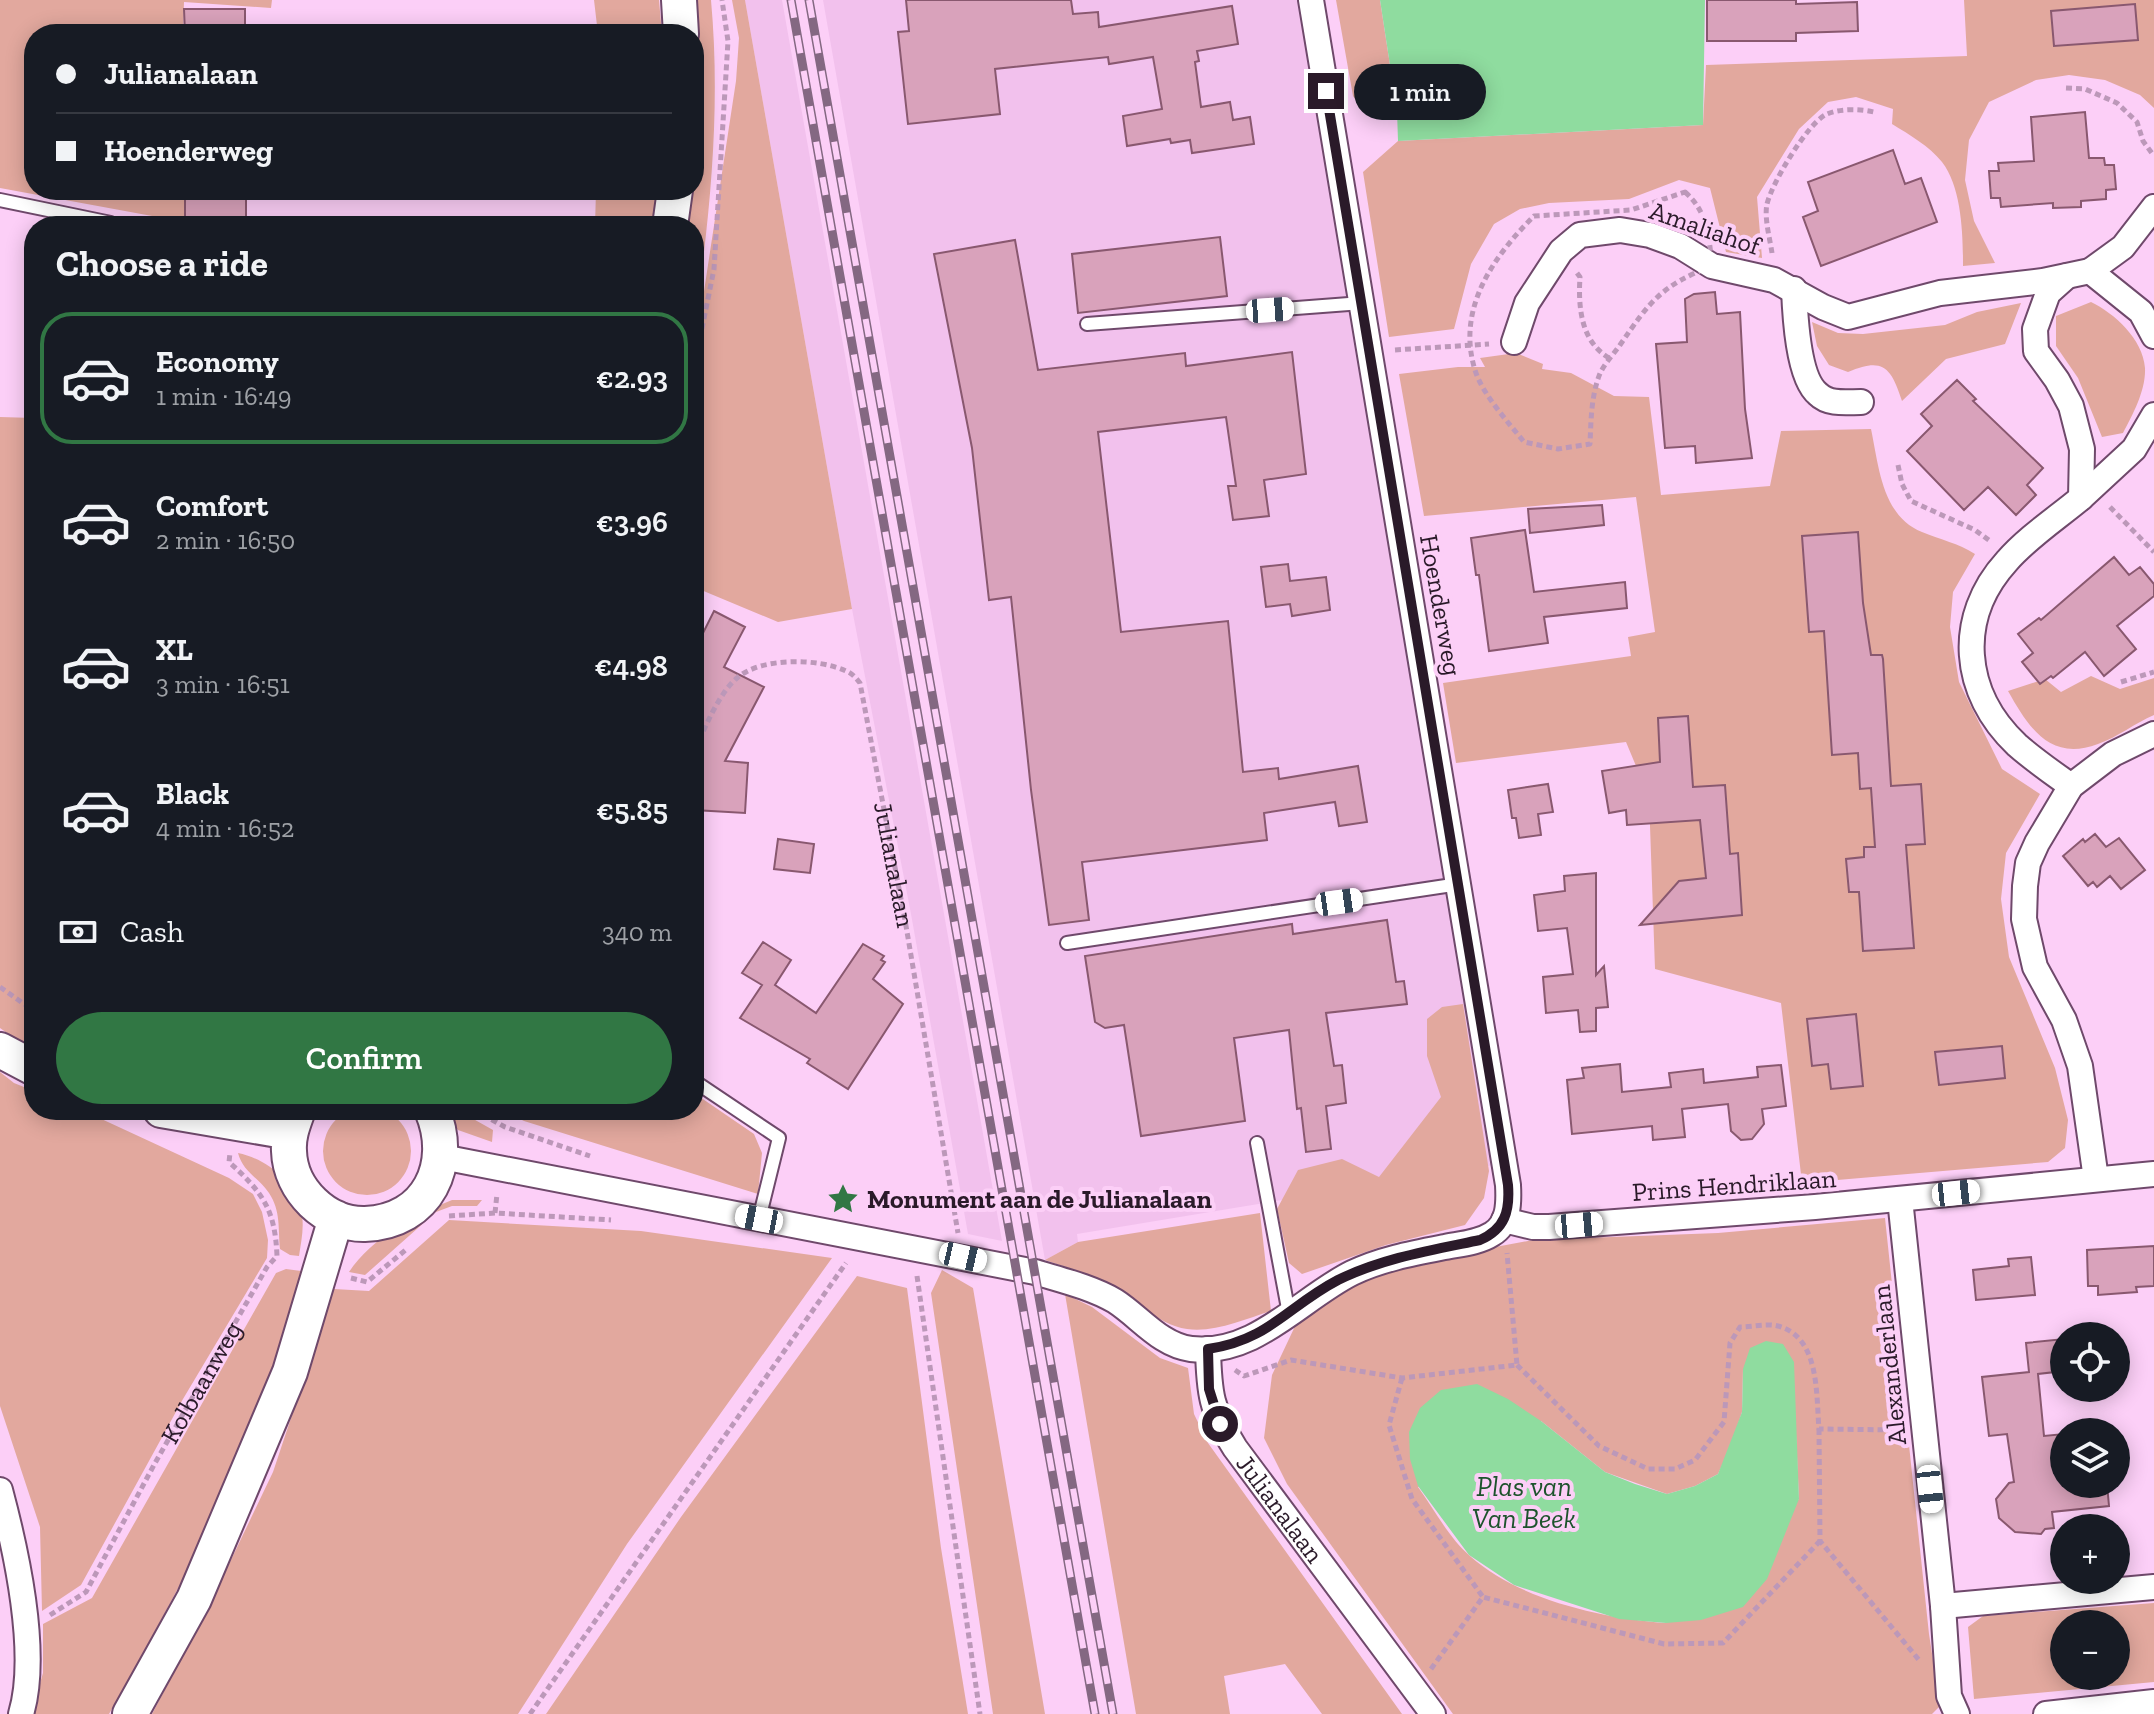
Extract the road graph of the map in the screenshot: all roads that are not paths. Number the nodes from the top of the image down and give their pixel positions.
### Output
1 (679, 0) edge
2 (1311, 0) edge
3 (680, 24) edge
4 (0, 200) edge
5 (2154, 207) edge
6 (77, 216) edge
7 (2078, 273) junction
8 (1784, 284) junction
9 (1362, 303) junction
10 (1087, 324) dead end
11 (2154, 336) edge
12 (1514, 342) road end
13 (1861, 402) dead end
14 (2154, 415) edge
15 (2086, 493) junction
16 (2154, 734) edge
17 (2071, 786) junction
18 (1459, 884) junction
19 (1067, 943) dead end
20 (0, 1050) edge
21 (24, 1063) edge
22 (704, 1088) edge
23 (213, 1120) edge
24 (436, 1120) edge
25 (294, 1121) edge
26 (1257, 1143) dead end
27 (442, 1157) junction
28 (2154, 1174) edge
29 (2096, 1179) junction
30 (1900, 1199) junction
31 (336, 1218) junction
32 (759, 1219) junction
33 (1504, 1220) junction
34 (1289, 1314) junction
35 (1208, 1349) junction
36 (0, 1490) edge
37 (2154, 1587) edge
38 (1943, 1606) junction
39 (2154, 1702) edge
40 (1953, 1705) edge
41 (21, 1714) edge
42 (130, 1714) edge
43 (1433, 1714) edge
44 (2046, 1714) edge

1 - 3 street
2 - 9 street, Hoenderweg
4 - 6 lane
5 - 7 street, Amaliahof
7 - 8 street, Amaliahof
7 - 11 street
7 - 15 street, Amaliahof
8 - 12 street, Amaliahof
8 - 13 street
9 - 10 lane
9 - 18 street, Hoenderweg
14 - 15 street
15 - 17 street
16 - 17 street
17 - 29 street
18 - 19 lane
18 - 33 street, Hoenderweg
20 - 21 street
22 - 32 lane
23 - 25 street
24 - 27 street
25 - 31 street
26 - 34 lane
27 - 31 street
27 - 32 street
28 - 29 street, Prins Hendriklaan
29 - 30 street, Prins Hendriklaan
30 - 33 street, Prins Hendriklaan
30 - 38 street, Alexanderlaan
31 - 42 street
32 - 35 street
33 - 34 street
34 - 35 street
35 - 43 street, Julianalaan
36 - 41 street
37 - 38 street
38 - 40 street, Alexanderlaan
39 - 44 street

